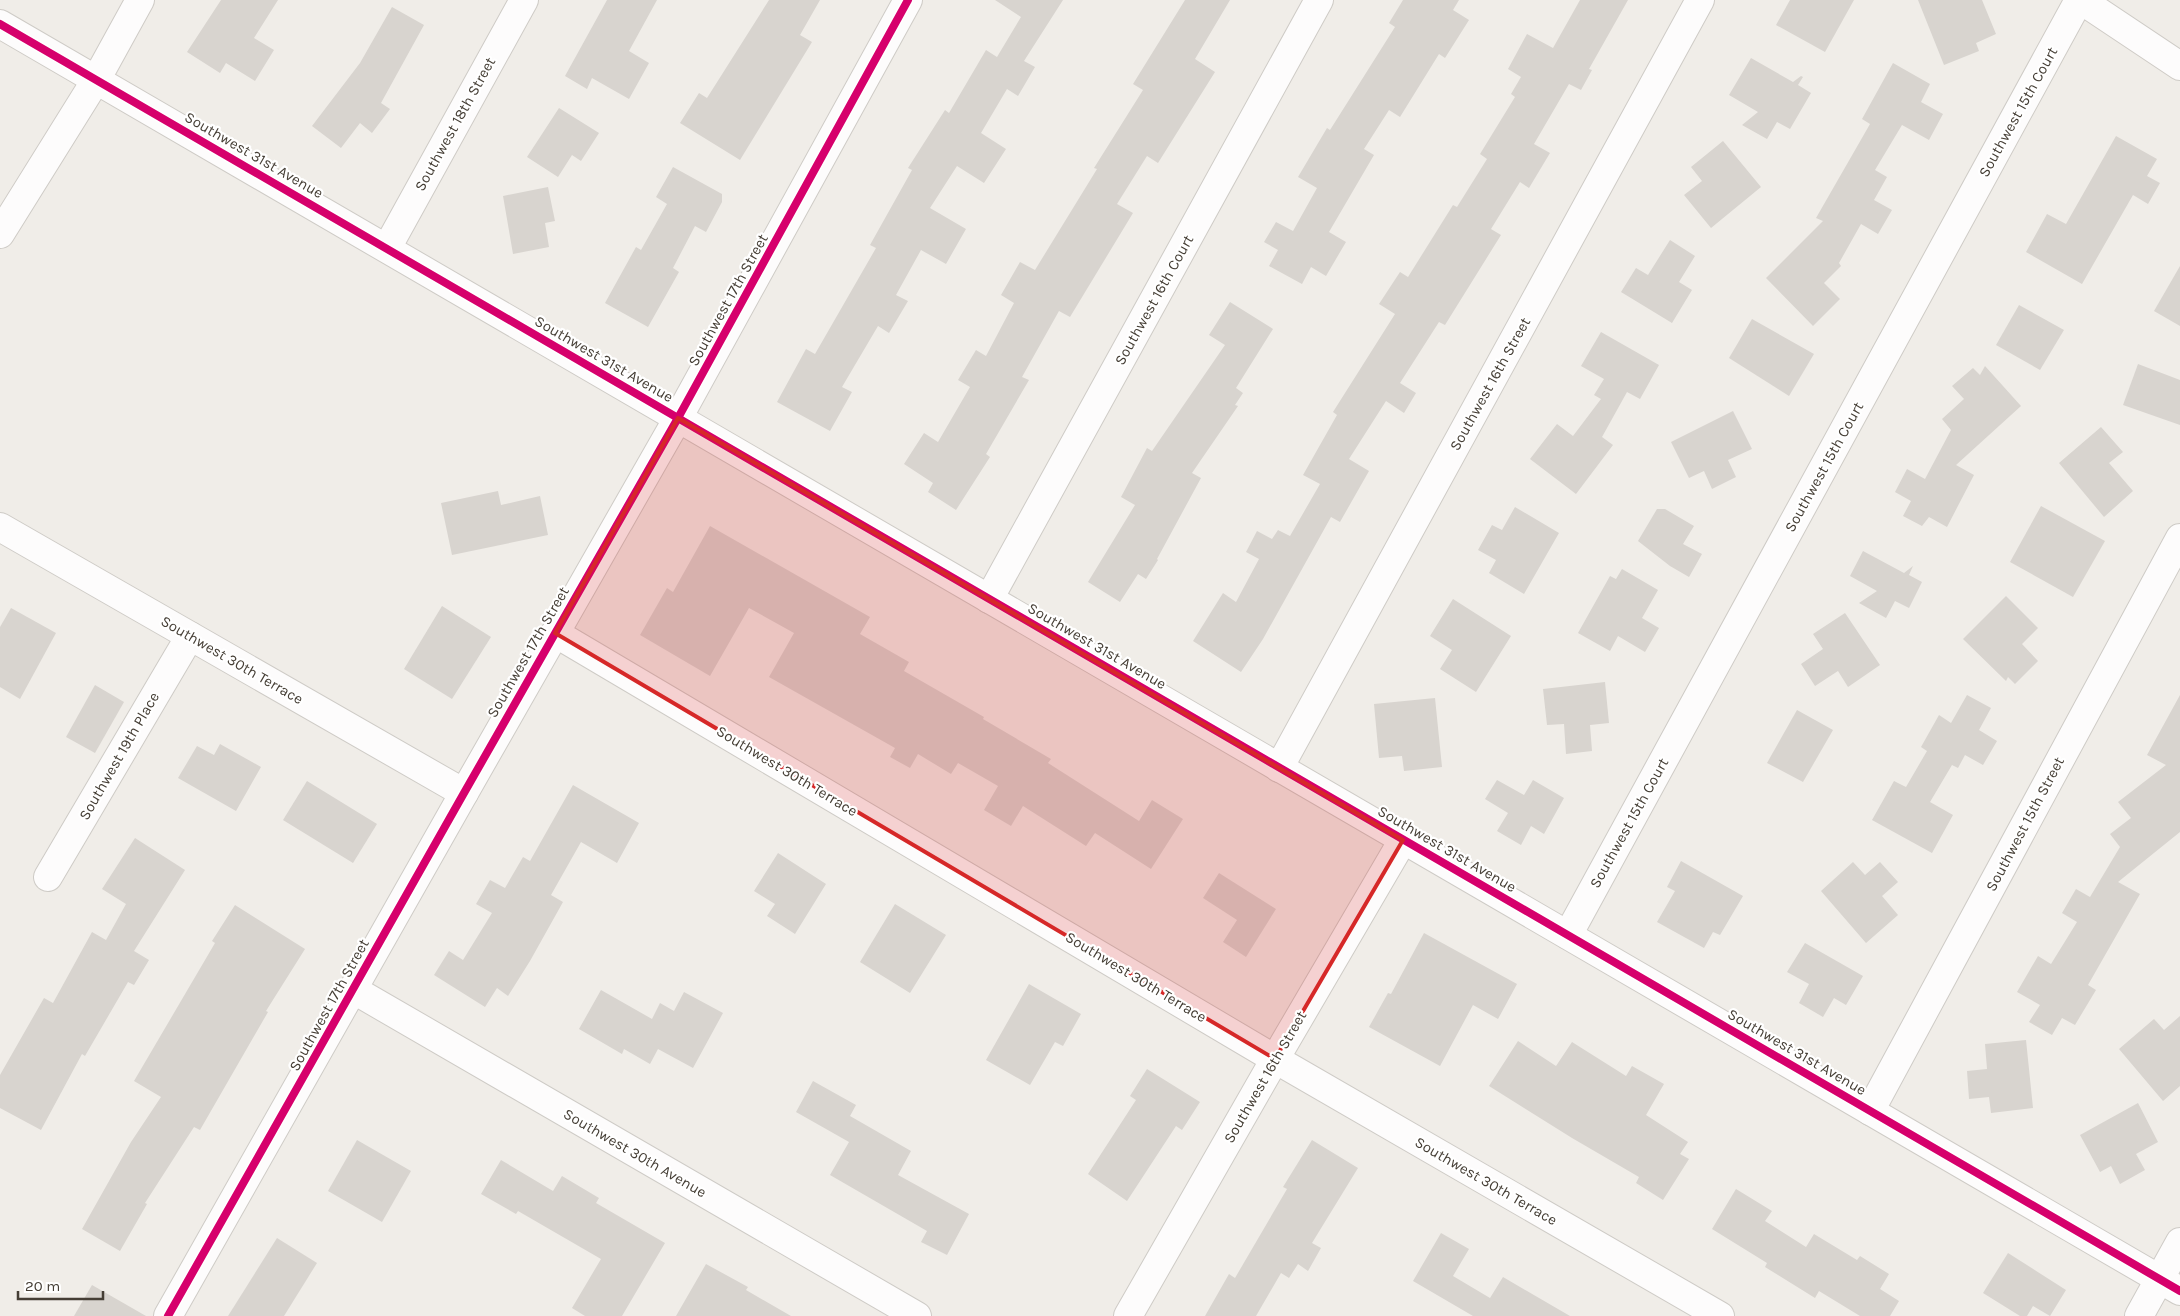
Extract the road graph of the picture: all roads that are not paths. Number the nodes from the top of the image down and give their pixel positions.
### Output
1 (140, 0) edge
2 (524, 0) edge
3 (908, 0) edge
4 (1319, 0) edge
5 (1700, 0) edge
6 (2080, 0) edge
7 (0, 24) edge
8 (2180, 66) edge
9 (96, 80) junction
10 (0, 234) edge
11 (387, 248) junction
12 (678, 418) junction
13 (0, 527) edge
14 (2180, 538) edge
15 (989, 599) junction
16 (555, 633) junction
17 (190, 636) junction
18 (1279, 768) junction
19 (464, 793) junction
20 (1403, 840) junction
21 (48, 876) dead end
22 (1568, 935) junction
23 (354, 990) junction
24 (1275, 1059) junction
25 (1870, 1111) junction
26 (2180, 1242) edge
27 (2170, 1285) edge
28 (168, 1316) edge
29 (917, 1316) edge
30 (1128, 1316) edge
31 (1720, 1316) edge
32 (2139, 1316) edge

1 - 9 street
2 - 11 street, Southwest 18th Street
3 - 12 street, Southwest 17th Street
4 - 15 street, Southwest 16th Court
5 - 18 street, Southwest 16th Street
6 - 8 street
6 - 22 street, Southwest 15th Court
7 - 9 street, Southwest 31st Avenue
9 - 10 street
9 - 11 street, Southwest 31st Avenue
11 - 12 street, Southwest 31st Avenue
12 - 15 street, Southwest 31st Avenue
12 - 16 street, Southwest 17th Street
13 - 17 street, Southwest 30th Terrace
14 - 25 street, Southwest 15th Street
15 - 18 street, Southwest 31st Avenue
16 - 19 street, Southwest 17th Street
16 - 24 street, Southwest 30th Terrace
17 - 19 street, Southwest 30th Terrace
17 - 21 street, Southwest 19th Place
18 - 20 street, Southwest 31st Avenue
19 - 23 street, Southwest 17th Street
20 - 22 street, Southwest 31st Avenue
20 - 24 street, Southwest 16th Street
22 - 25 street, Southwest 31st Avenue
23 - 28 street, Southwest 17th Street
23 - 29 street, Southwest 30th Avenue
24 - 30 street, Southwest 16th Street
24 - 31 street, Southwest 30th Terrace
25 - 27 street, Southwest 31st Avenue
26 - 27 street
27 - 32 street

